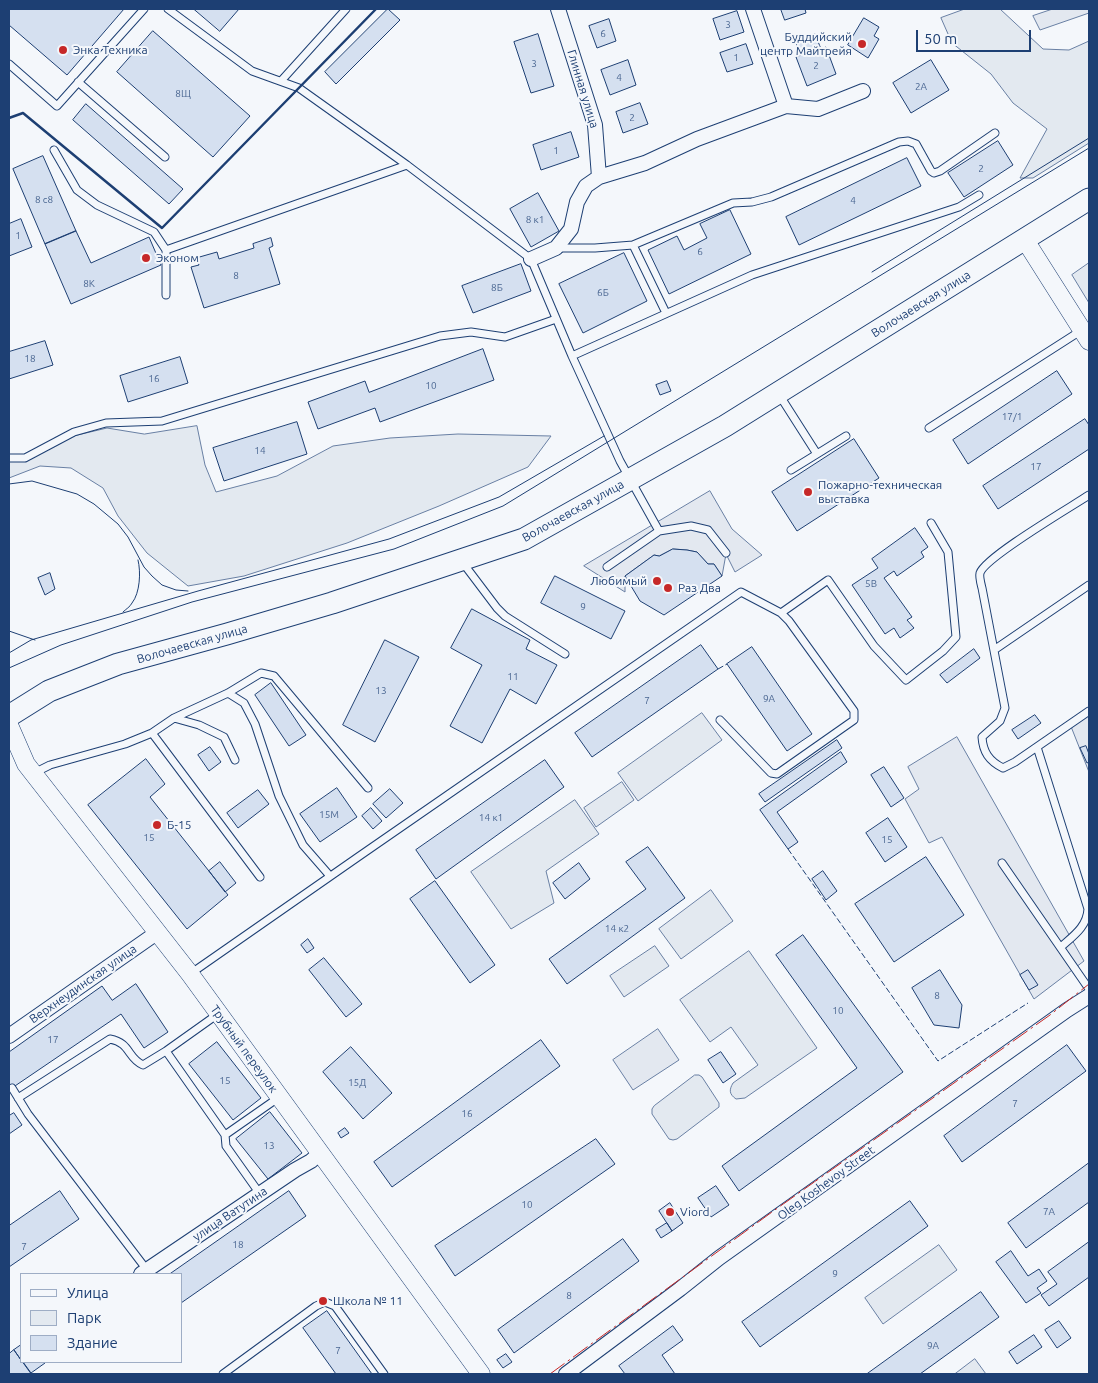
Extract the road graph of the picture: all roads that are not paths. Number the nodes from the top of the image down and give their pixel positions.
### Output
1 (144, 9) edge
2 (168, 9) edge
3 (346, 9) edge
4 (558, 9) edge
5 (753, 9) edge
6 (9, 64) edge
7 (281, 81) junction
8 (78, 82) junction
9 (863, 91) dead end
10 (786, 106) junction
11 (995, 133) dead end
12 (54, 150) dead end
13 (165, 157) dead end
14 (407, 165) junction
15 (600, 178) junction
16 (979, 196) dead end
17 (1089, 199) edge
18 (1025, 240) junction
19 (633, 245) junction
20 (556, 248) junction
21 (166, 250) junction
22 (532, 259) junction
23 (166, 296) dead end
24 (666, 313) junction
25 (556, 319) junction
26 (1087, 332) edge
27 (572, 356) junction
28 (778, 393) junction
29 (929, 428) dead end
30 (846, 436) dead end
31 (817, 454) junction
32 (9, 458) edge
33 (791, 470) dead end
34 (630, 480) junction
35 (1089, 495) edge
36 (930, 522) dead end
37 (659, 531) junction
38 (726, 553) dead end
39 (461, 561) junction
40 (607, 567) dead end
41 (1089, 585) edge
42 (781, 613) junction
43 (994, 650) junction
44 (565, 654) dead end
45 (228, 693) junction
46 (1089, 711) edge
47 (9, 716) edge
48 (174, 718) junction
49 (720, 720) dead end
50 (9, 725) edge
51 (152, 733) junction
52 (1037, 747) junction
53 (235, 760) dead end
54 (33, 773) junction
55 (368, 788) dead end
56 (1002, 863) dead end
57 (330, 876) junction
58 (260, 877) dead end
59 (158, 932) junction
60 (1060, 947) junction
61 (190, 974) junction
62 (1089, 989) edge
63 (1089, 996) edge
64 (219, 1014) junction
65 (9, 1036) edge
66 (166, 1051) junction
67 (12, 1088) dead end
68 (279, 1097) junction
69 (18, 1098) junction
70 (225, 1135) junction
71 (320, 1154) junction
72 (260, 1194) junction
73 (144, 1272) edge
74 (569, 1373) edge
75 (223, 1374) edge
76 (384, 1374) edge
77 (481, 1374) edge

1 - 8 lane
2 - 7 lane
3 - 7 lane
4 - 15 street, Глинная улица
5 - 10 street
6 - 8 lane
7 - 14 lane
8 - 13 lane
9 - 10 street
10 - 15 street
11 - 19 lane
12 - 21 lane
14 - 21 lane
14 - 22 lane
15 - 20 street
16 - 24 lane
17 - 18 main road, Волочаевская улица
18 - 26 street
18 - 28 main road, Волочаевская улица
19 - 20 lane
19 - 24 lane
20 - 22 street
21 - 23 lane
22 - 25 lane
24 - 27 lane
25 - 27 lane
25 - 32 lane
26 - 29 lane
27 - 34 lane
28 - 31 lane
28 - 34 main road, Волочаевская улица
30 - 31 lane
31 - 33 lane
34 - 37 lane
34 - 39 main road, Волочаевская улица
35 - 43 lane
36 - 42 lane
37 - 38 lane
37 - 40 lane
39 - 44 lane
39 - 47 main road, Волочаевская улица
41 - 43 lane
42 - 49 lane
42 - 57 lane
43 - 52 lane
45 - 48 lane
45 - 55 lane
45 - 57 lane
46 - 52 lane
48 - 51 lane
48 - 53 lane
50 - 54 street, Трубный переулок
51 - 54 lane
51 - 58 lane
52 - 60 lane
54 - 59 street, Трубный переулок
56 - 60 lane
57 - 61 lane
59 - 61 street, Трубный переулок
59 - 65 street, Верхнеудинская улица
60 - 62 lane
61 - 64 street, Трубный переулок
63 - 74 street, Oleg Koshevoy Street
64 - 66 lane
64 - 68 street, Трубный переулок
66 - 69 lane
66 - 70 lane
67 - 69 lane
68 - 70 lane
68 - 71 street, Трубный переулок
69 - 73 lane
70 - 72 lane
71 - 72 street, улица Ватутина
71 - 77 street, Трубный переулок
72 - 73 street, улица Ватутина
75 - 76 lane

